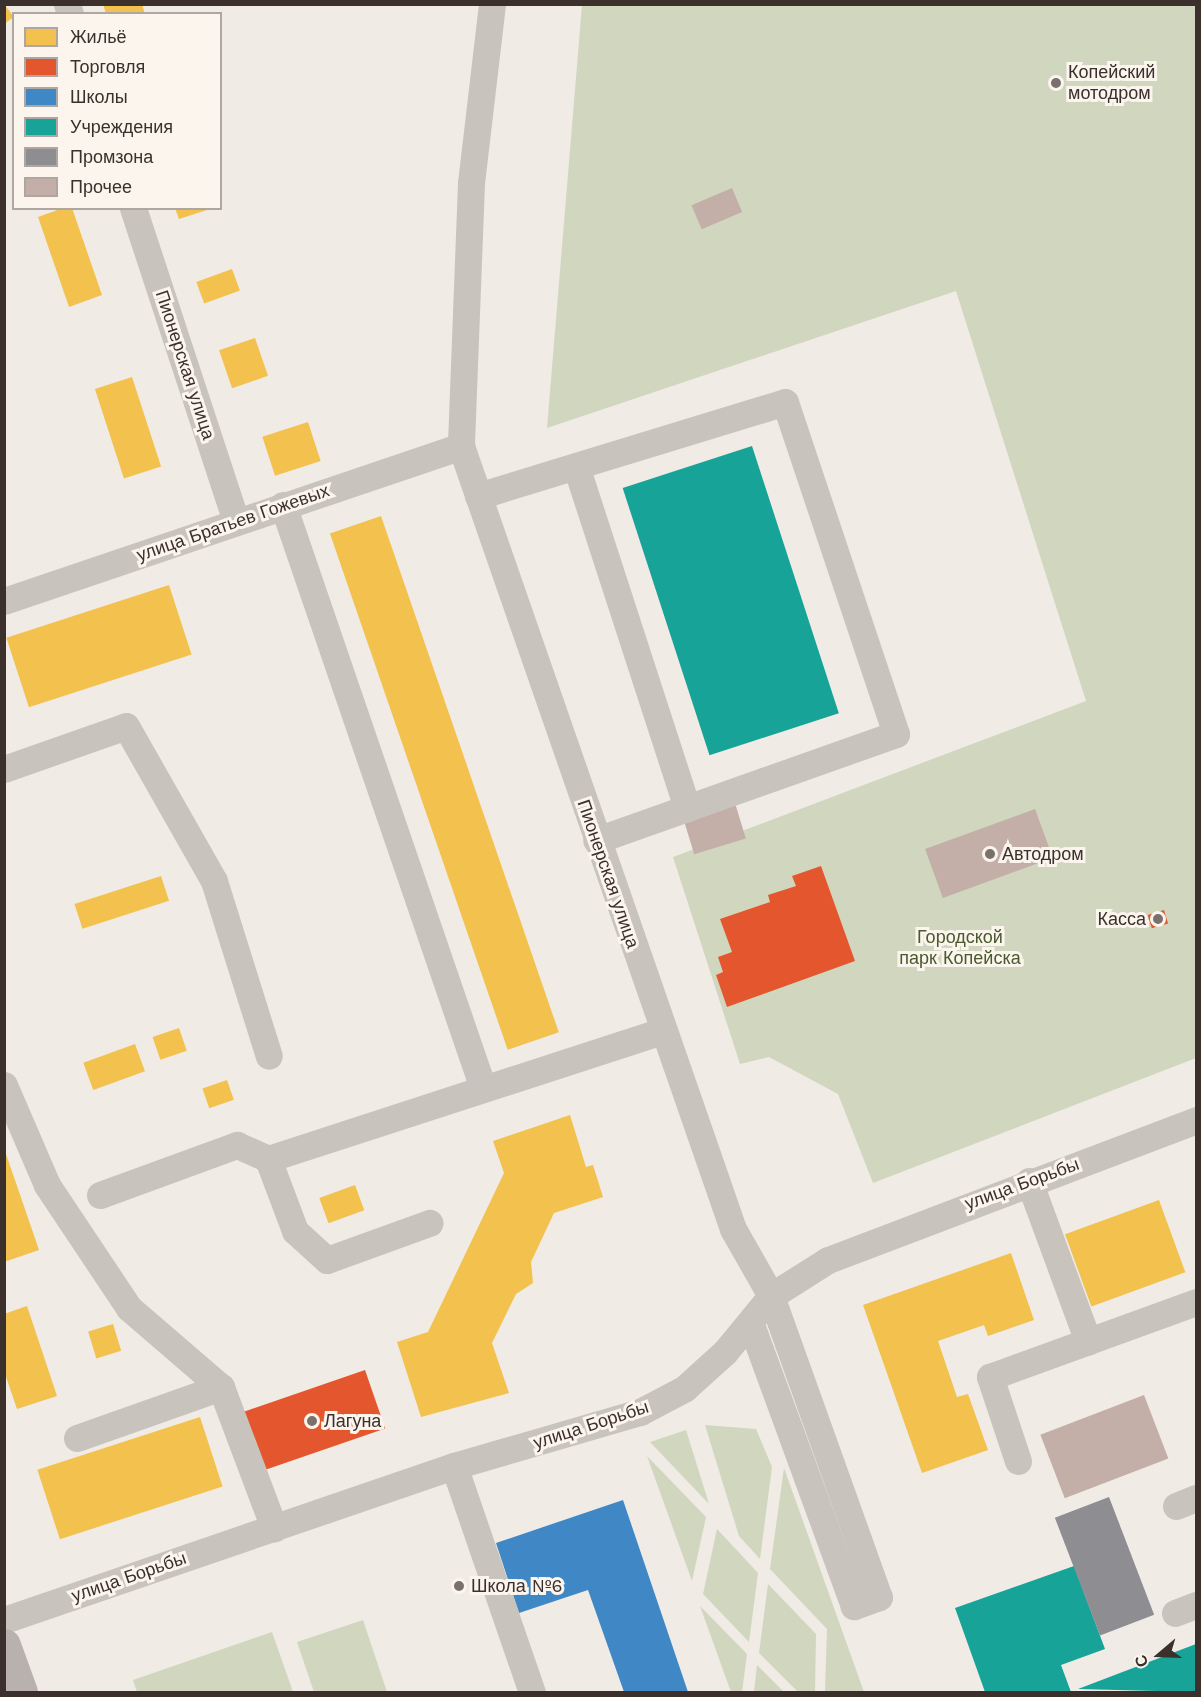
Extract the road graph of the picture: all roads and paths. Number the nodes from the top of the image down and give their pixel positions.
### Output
1 (492, 4) edge
2 (135, 210) edge
3 (461, 446) junction
4 (576, 466) junction
5 (478, 495) junction
6 (283, 505) junction
7 (236, 522) junction
8 (4, 601) edge
9 (4, 770) edge
10 (687, 808) junction
11 (596, 840) junction
12 (662, 1030) junction
13 (269, 1056) dead end
14 (4, 1084) edge
15 (483, 1088) junction
16 (1197, 1120) edge
17 (268, 1159) junction
18 (1029, 1181) junction
19 (100, 1195) dead end
20 (429, 1223) dead end
21 (771, 1296) junction
22 (1197, 1302) edge
23 (750, 1322) junction
24 (1088, 1341) junction
25 (221, 1387) junction
26 (77, 1438) dead end
27 (1018, 1461) dead end
28 (454, 1466) junction
29 (274, 1528) junction
30 (4, 1620) edge
31 (4, 1645) edge
32 (21, 1692) edge
33 (532, 1692) edge

1 - 3 street
2 - 7 street, Пионерская улица
3 - 5 street, Пионерская улица
3 - 6 street, улица Братьев Гожевых
4 - 5 street
4 - 10 street
4 - 10 street
5 - 11 street, Пионерская улица
6 - 7 street, улица Братьев Гожевых
6 - 15 street
7 - 8 street, улица Братьев Гожевых
9 - 13 street
10 - 11 street
11 - 12 street, Пионерская улица
12 - 15 street
12 - 21 street, Пионерская улица
14 - 25 street
15 - 17 street
16 - 18 street, улица Борьбы
17 - 19 street
17 - 20 street
18 - 21 street, улица Борьбы
18 - 24 street
21 - 23 street, улица Борьбы
21 - 23 street, Пионерская улица
22 - 24 street
23 - 28 street, улица Борьбы
24 - 27 street
25 - 26 street
25 - 29 street
28 - 29 street, улица Борьбы
28 - 33 street
29 - 30 street, улица Борьбы
31 - 32 main road

